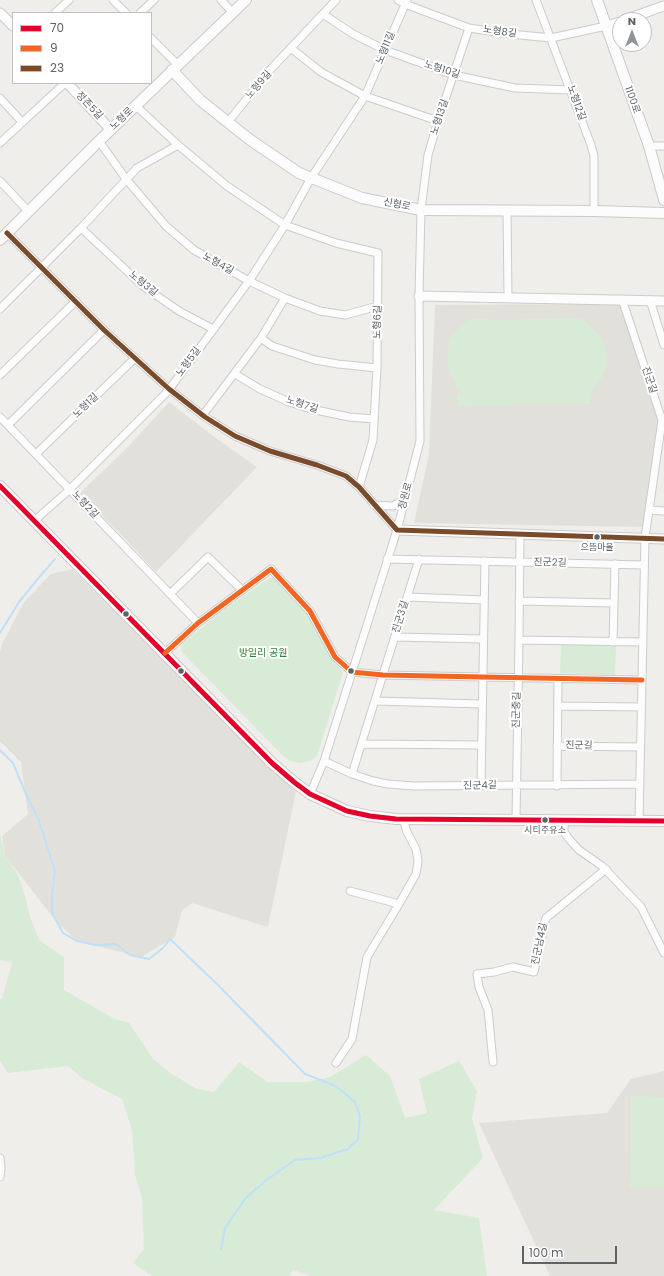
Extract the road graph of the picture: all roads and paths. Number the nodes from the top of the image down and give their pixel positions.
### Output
1 (69, 0) edge
2 (114, 0) edge
3 (154, 0) edge
4 (221, 0) edge
5 (246, 0) edge
6 (336, 0) edge
7 (398, 0) edge
8 (536, 0) edge
9 (597, 0) edge
10 (406, 2) edge
11 (664, 6) edge
12 (56, 12) edge
13 (125, 12) edge
14 (141, 12) edge
15 (647, 12) edge
16 (0, 13) edge
17 (233, 13) junction
18 (324, 14) junction
19 (612, 24) edge
20 (12, 25) edge
21 (606, 26) junction
22 (469, 28) junction
23 (551, 38) junction
24 (152, 39) edge
25 (292, 49) junction
26 (385, 50) junction
27 (175, 67) junction
28 (454, 75) junction
29 (65, 84) edge
30 (67, 84) edge
31 (571, 90) junction
32 (365, 96) junction
33 (0, 98) edge
34 (136, 106) junction
35 (438, 121) junction
36 (22, 122) junction
37 (228, 122) junction
38 (111, 130) junction
39 (99, 141) junction
40 (0, 143) edge
41 (178, 145) junction
42 (649, 146) junction
43 (664, 146) edge
44 (311, 178) junction
45 (126, 179) junction
46 (0, 181) edge
47 (664, 200) edge
48 (421, 210) junction
49 (507, 210) junction
50 (28, 211) junction
51 (594, 211) junction
52 (664, 213) edge
53 (285, 225) junction
54 (81, 228) junction
55 (3, 236) edge
56 (42, 267) junction
57 (249, 281) junction
58 (419, 296) junction
59 (285, 298) junction
60 (508, 298) junction
61 (622, 300) junction
62 (650, 300) junction
63 (76, 301) junction
64 (664, 301) edge
65 (378, 306) junction
66 (0, 309) edge
67 (213, 329) junction
68 (104, 330) junction
69 (261, 338) junction
70 (664, 345) edge
71 (135, 358) junction
72 (377, 368) junction
73 (235, 374) junction
74 (0, 375) edge
75 (169, 389) junction
76 (203, 415) junction
77 (0, 417) edge
78 (374, 419) junction
79 (663, 420) edge
80 (8, 425) junction
81 (36, 454) junction
82 (0, 486) edge
83 (358, 487) junction
84 (70, 489) junction
85 (405, 499) junction
86 (374, 505) junction
87 (650, 510) junction
88 (664, 511) edge
89 (34, 521) junction
90 (397, 530) junction
91 (520, 534) junction
92 (645, 538) junction
93 (664, 539) edge
94 (387, 559) junction
95 (419, 559) junction
96 (485, 561) junction
97 (519, 562) junction
98 (615, 564) junction
99 (644, 565) junction
100 (242, 590) junction
101 (170, 594) junction
102 (407, 597) junction
103 (484, 600) junction
104 (519, 601) junction
105 (614, 603) junction
106 (198, 623) junction
107 (395, 637) junction
108 (483, 639) junction
109 (520, 640) junction
110 (613, 642) junction
111 (642, 642) junction
112 (165, 653) junction
113 (352, 672) junction
114 (383, 675) junction
115 (483, 677) junction
116 (518, 678) junction
117 (558, 679) junction
118 (642, 680) junction
119 (375, 701) junction
120 (482, 704) junction
121 (558, 706) junction
122 (641, 707) junction
123 (362, 744) junction
124 (481, 745) junction
125 (557, 746) junction
126 (640, 747) junction
127 (324, 761) junction
128 (352, 774) junction
129 (640, 784) junction
130 (516, 785) junction
131 (481, 786) junction
132 (557, 786) junction
133 (310, 794) junction
134 (404, 819) junction
135 (516, 820) junction
136 (564, 821) junction
137 (639, 821) junction
138 (664, 821) edge
139 (606, 869) junction
140 (350, 891) dead end
141 (399, 904) junction
142 (664, 953) edge
143 (493, 1062) dead end
144 (336, 1063) dead end
145 (0, 1158) edge
146 (0, 1176) edge

1 - 12 street
2 - 13 street
3 - 14 street
4 - 17 street
5 - 17 main road, 노형로
6 - 18 street, 노형9길
7 - 10 street, 노형8길
8 - 23 street, 노형12길
9 - 21 main road, 1100로
10 - 22 street, 노형8길
10 - 26 street, 노형11길
11 - 15 street
16 - 20 street
17 - 27 main road, 노형로
18 - 25 street, 노형9길
18 - 26 street, 노형10길
19 - 21 street
21 - 23 street, 노형8길
21 - 42 main road, 1100로
22 - 23 street, 노형8길
22 - 28 street, 노형13길
23 - 31 street, 노형12길
24 - 27 street
25 - 32 street
25 - 37 street, 노형9길
26 - 28 street, 노형10길
26 - 32 street, 노형11길
27 - 34 main road, 노형로
27 - 37 main road, 신형로
28 - 31 street, 노형10길
28 - 35 street, 노형13길
29 - 36 street
30 - 38 street, 정존5길
31 - 51 street, 노형12길
32 - 35 street
32 - 44 street, 노형11길
33 - 36 street
34 - 38 main road, 노형로
34 - 41 street
35 - 48 street, 노형13길
36 - 40 street
37 - 44 main road, 신형로
38 - 39 main road, 노형로
39 - 45 street, 노형4길
39 - 50 main road, 노형로
41 - 45 street
41 - 53 street
42 - 43 street
42 - 47 main road, 1100로
44 - 48 main road, 신형로
44 - 53 street, 노형5길
45 - 54 street
45 - 57 street, 노형4길
46 - 50 street
48 - 49 main road, 신형로
48 - 58 street, 정원로
49 - 51 main road, 신형로
49 - 60 street
50 - 55 main road, 노형로
51 - 52 main road, 신형로
53 - 57 street, 노형5길
53 - 65 street, 노형6길
54 - 56 street
54 - 67 street, 노형3길
55 - 56 street
56 - 63 street
56 - 66 street
57 - 59 street, 노형4길
57 - 67 street, 노형5길
58 - 60 street
58 - 85 street, 정원로
59 - 65 street, 노형4길
59 - 69 street
60 - 61 street
61 - 62 street
61 - 79 street, 진군길
62 - 64 street
62 - 70 street
63 - 68 street
63 - 74 street
65 - 72 street, 노형6길
67 - 75 street, 노형5길
68 - 71 street
68 - 80 street
69 - 72 street
69 - 73 street
71 - 75 street
71 - 81 street, 노형1길
72 - 78 street, 노형6길
73 - 76 street
73 - 78 street, 노형7길
75 - 76 street
75 - 84 street, 노형5길
76 - 83 street
77 - 80 street, 노형2길
78 - 83 street, 노형6길
79 - 87 street, 진군길
80 - 81 street, 노형2길
81 - 84 street, 노형2길
82 - 89 main road
83 - 86 street
84 - 89 street, 노형5길
84 - 101 street, 노형2길
85 - 86 street
85 - 90 street, 정원로
86 - 90 street
87 - 88 street
87 - 92 street, 진군길
89 - 112 main road
90 - 91 street
90 - 94 street, 정원로
91 - 92 street
91 - 97 street, 진군중길
92 - 93 street
92 - 99 street, 진군길
94 - 95 street, 진군2길
94 - 113 street, 정원로
95 - 96 street, 진군2길
95 - 102 street, 진군3길
96 - 97 street, 진군2길
96 - 103 street
97 - 98 street, 진군2길
97 - 104 street, 진군중길
98 - 99 street, 진군2길
98 - 105 street
99 - 111 street, 진군길
100 - 101 street
100 - 106 street
100 - 113 street
101 - 106 street, 노형2길
102 - 103 street
102 - 107 street, 진군3길
103 - 108 street
104 - 105 street
104 - 109 street, 진군중길
105 - 110 street
106 - 112 street
107 - 108 street
107 - 114 street, 진군3길
108 - 115 street
109 - 110 street
109 - 116 street, 진군중길
110 - 111 street
111 - 118 street, 진군길
112 - 133 main road
113 - 114 street
113 - 127 street, 정원로
114 - 115 street
114 - 119 street, 진군3길
115 - 116 street
115 - 120 street
116 - 117 street
116 - 130 street, 진군중길
117 - 118 street
117 - 121 street
118 - 122 street, 진군길
119 - 120 street
119 - 123 street, 진군3길
120 - 124 street
121 - 122 street
121 - 125 street
122 - 126 street, 진군길
123 - 124 street
123 - 128 street, 진군3길
124 - 131 street
125 - 126 street, 진군길
125 - 132 street, 진군길
126 - 129 street, 진군길
127 - 128 street, 진군4길
127 - 133 street, 정원로
128 - 131 street, 진군4길
129 - 132 street, 진군4길
129 - 137 street, 진군길
130 - 131 street, 진군4길
130 - 132 street, 진군4길
130 - 135 street, 진군중길
133 - 134 main road
134 - 135 main road
134 - 141 street
135 - 136 main road
136 - 137 main road
136 - 139 street
137 - 138 main road
139 - 142 street
139 - 143 street, 진군남4길
140 - 141 street
141 - 144 street
145 - 146 street

